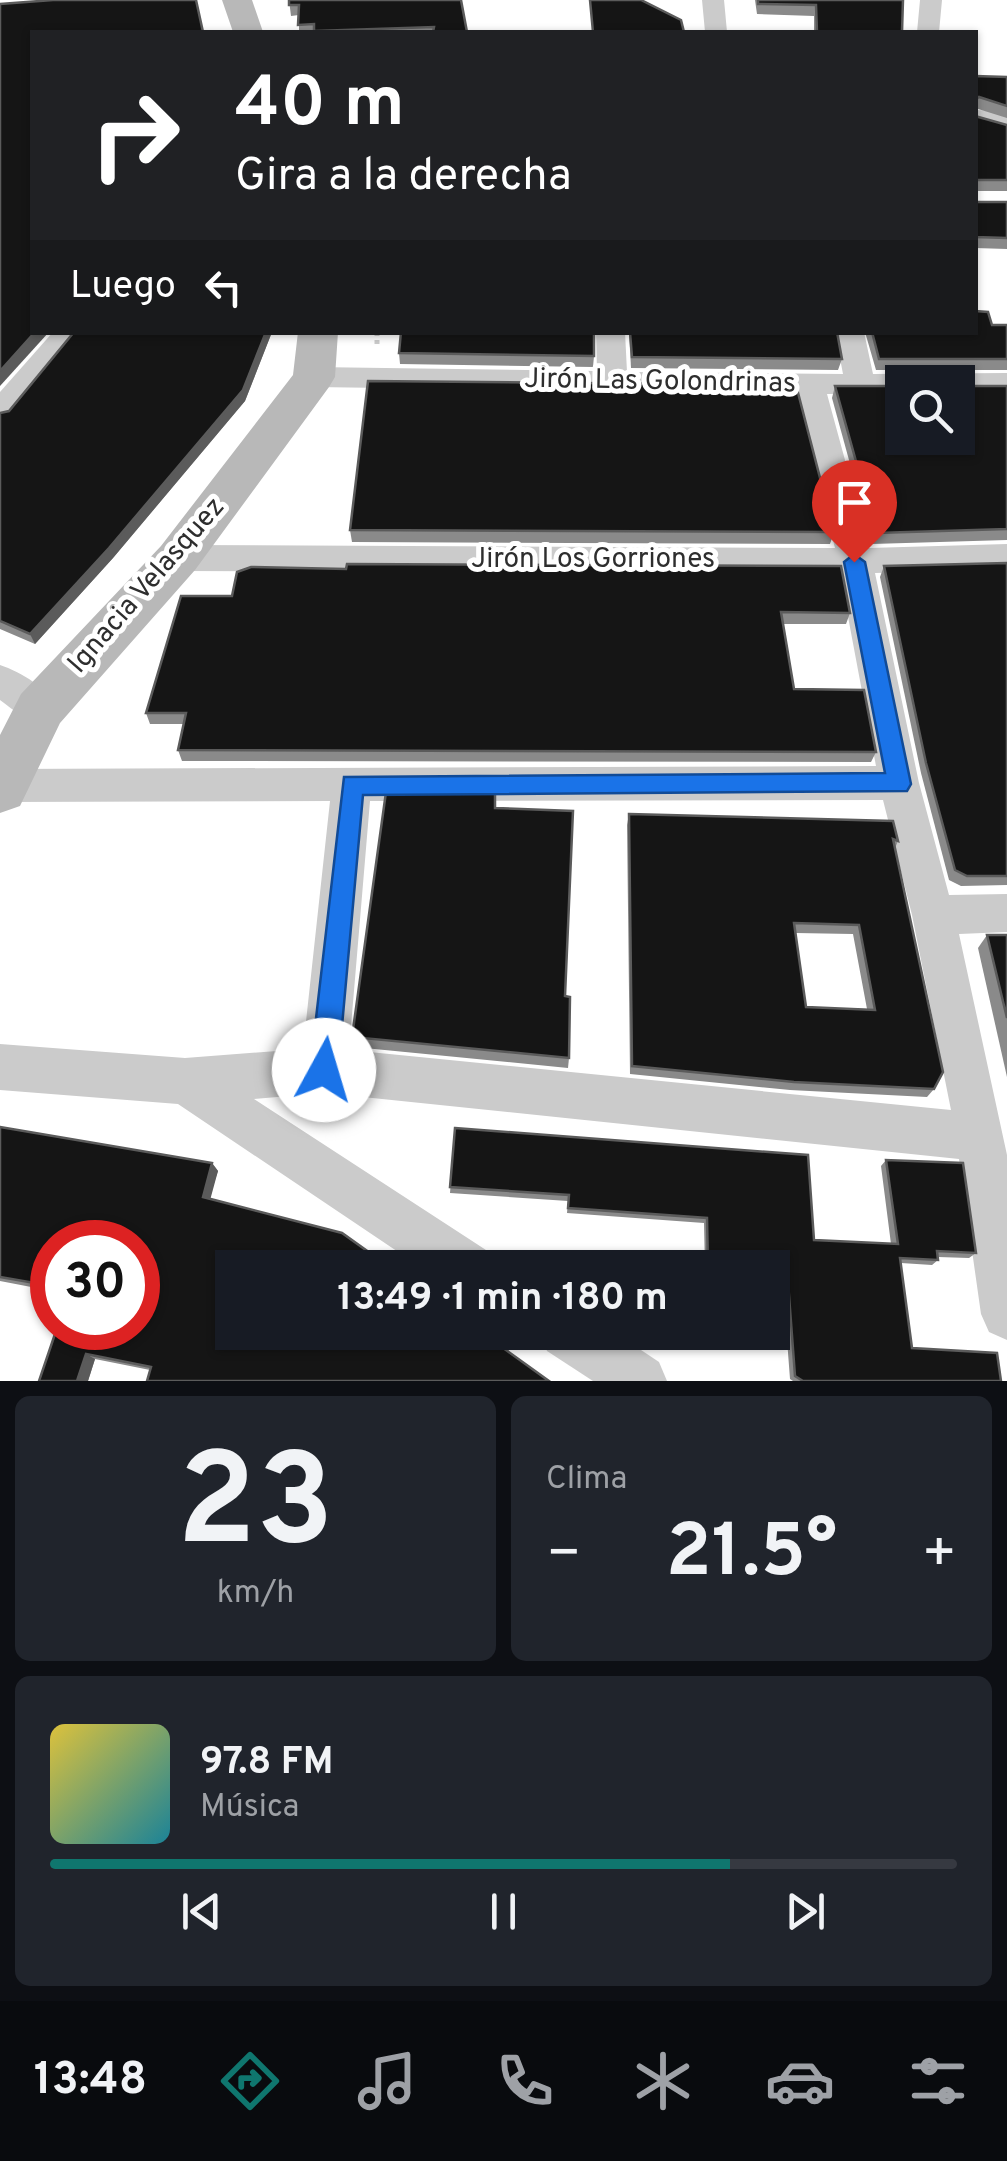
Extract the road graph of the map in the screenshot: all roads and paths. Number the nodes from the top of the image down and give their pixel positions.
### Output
1 (236, 0) edge
2 (713, 0) edge
3 (931, 0) edge
4 (247, 30) edge
5 (716, 30) edge
6 (928, 30) edge
7 (978, 118) edge
8 (1007, 118) edge
9 (978, 119) edge
10 (1007, 127) edge
11 (66, 335) edge
12 (610, 335) edge
13 (850, 335) edge
14 (316, 355) edge
15 (613, 381) junction
16 (860, 382) junction
17 (1007, 382) edge
18 (809, 384) junction
19 (0, 412) edge
20 (1007, 557) edge
21 (178, 558) junction
22 (854, 562) junction
23 (0, 680) edge
24 (40, 709) junction
25 (352, 784) junction
26 (899, 784) junction
27 (1, 787) edge
28 (1007, 913) edge
29 (933, 915) junction
30 (0, 1067) edge
31 (324, 1070) junction
32 (184, 1081) junction
33 (980, 1138) junction
34 (441, 1250) edge
35 (1005, 1295) edge
36 (593, 1350) edge
37 (640, 1381) edge

1 - 4 main road
2 - 5 street
3 - 6 street
7 - 8 street
9 - 10 street
11 - 19 street
12 - 15 street
13 - 16 street
14 - 15 street, Jirón Las Golondrinas
14 - 21 main road, Ignacia Velasquez
15 - 18 street, Jirón Las Golondrinas
16 - 17 street, Jirón Las Golondrinas
16 - 18 street, Jirón Las Golondrinas
18 - 22 street
20 - 22 street, Jirón Los Gorriones
21 - 22 street, Jirón Los Gorriones
21 - 24 main road, Ignacia Velasquez
22 - 26 street
23 - 24 street
24 - 27 main road, Ignacia Velasquez
25 - 26 street
25 - 27 street
25 - 31 street
26 - 29 street
28 - 29 street
29 - 33 street
30 - 32 street
31 - 32 street
31 - 33 street
32 - 34 street
33 - 35 street
36 - 37 street

